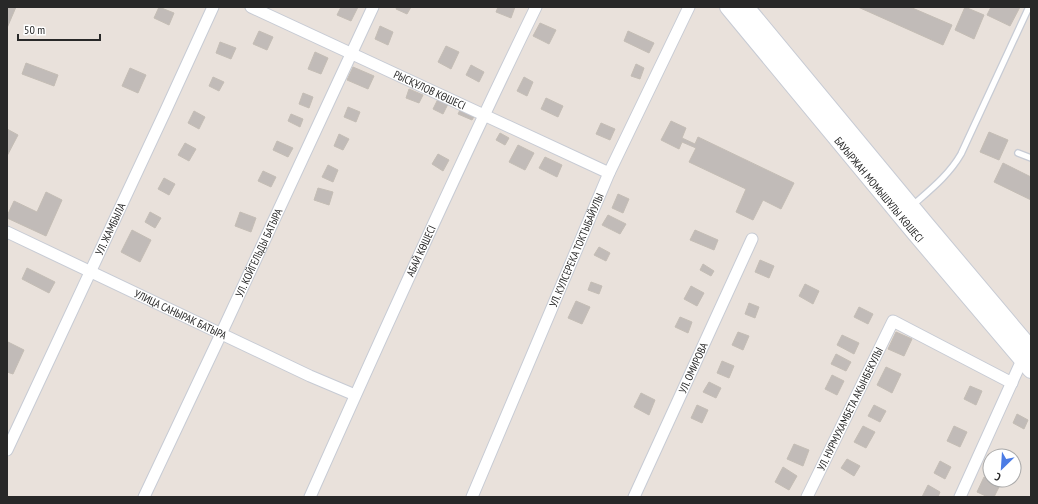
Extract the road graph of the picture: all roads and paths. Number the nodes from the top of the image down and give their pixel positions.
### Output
1 (213, 7) edge
2 (251, 7) edge
3 (373, 7) edge
4 (536, 7) edge
5 (689, 7) edge
6 (728, 7) edge
7 (746, 7) edge
8 (1029, 7) edge
9 (351, 54) junction
10 (484, 115) junction
11 (1018, 152) dead end
12 (1031, 158) edge
13 (609, 173) junction
14 (912, 207) junction
15 (7, 232) edge
16 (752, 239) dead end
17 (90, 272) junction
18 (222, 334) junction
19 (1028, 360) edge
20 (1012, 383) junction
21 (355, 395) junction
22 (7, 450) edge
23 (144, 497) edge
24 (310, 497) edge
25 (472, 497) edge
26 (634, 497) edge
27 (807, 497) edge
28 (960, 497) edge

1 - 17 street, УЛ. ЖАМБЫЛА
2 - 9 street, РЫСҚҰЛОВ КӨШЕСІ
3 - 9 street, УЛ. КОЙГЕЛЬДЫ БАТЫРА
4 - 10 street, АБАЙ КӨШЕСІ
5 - 13 street, УЛ. КУЛСЕРЕКА ТОКТЫБАЙУЛЫ
6 - 19 street, БАУЫРЖАН МОМЫШҰЛЫ КӨШЕСІ
7 - 14 street, БАУЫРЖАН МОМЫШҰЛЫ КӨШЕСІ
8 - 14 lane
9 - 10 street, РЫСҚҰЛОВ КӨШЕСІ
9 - 18 street, УЛ. КОЙГЕЛЬДЫ БАТЫРА
10 - 13 street, РЫСҚҰЛОВ КӨШЕСІ
10 - 21 street, АБАЙ КӨШЕСІ
11 - 12 lane
13 - 25 street, УЛ. КУЛСЕРЕКА ТОКТЫБАЙУЛЫ
14 - 19 street, БАУЫРЖАН МОМЫШҰЛЫ КӨШЕСІ
15 - 17 street, УЛИЦА САНЫРАК БАТЫРА
16 - 26 street, УЛ. ОМИРОВА
17 - 18 street, УЛИЦА САНЫРАК БАТЫРА
17 - 22 street, УЛ. ЖАМБЫЛА
18 - 21 street, УЛИЦА САНЫРАК БАТЫРА
18 - 23 street, УЛ. КОЙГЕЛЬДЫ БАТЫРА
19 - 20 street
20 - 27 street, УЛ. НУРМУХАМБЕТА АКЫНБЕКУЛЫ
20 - 28 street
21 - 24 street, АБАЙ КӨШЕСІ

